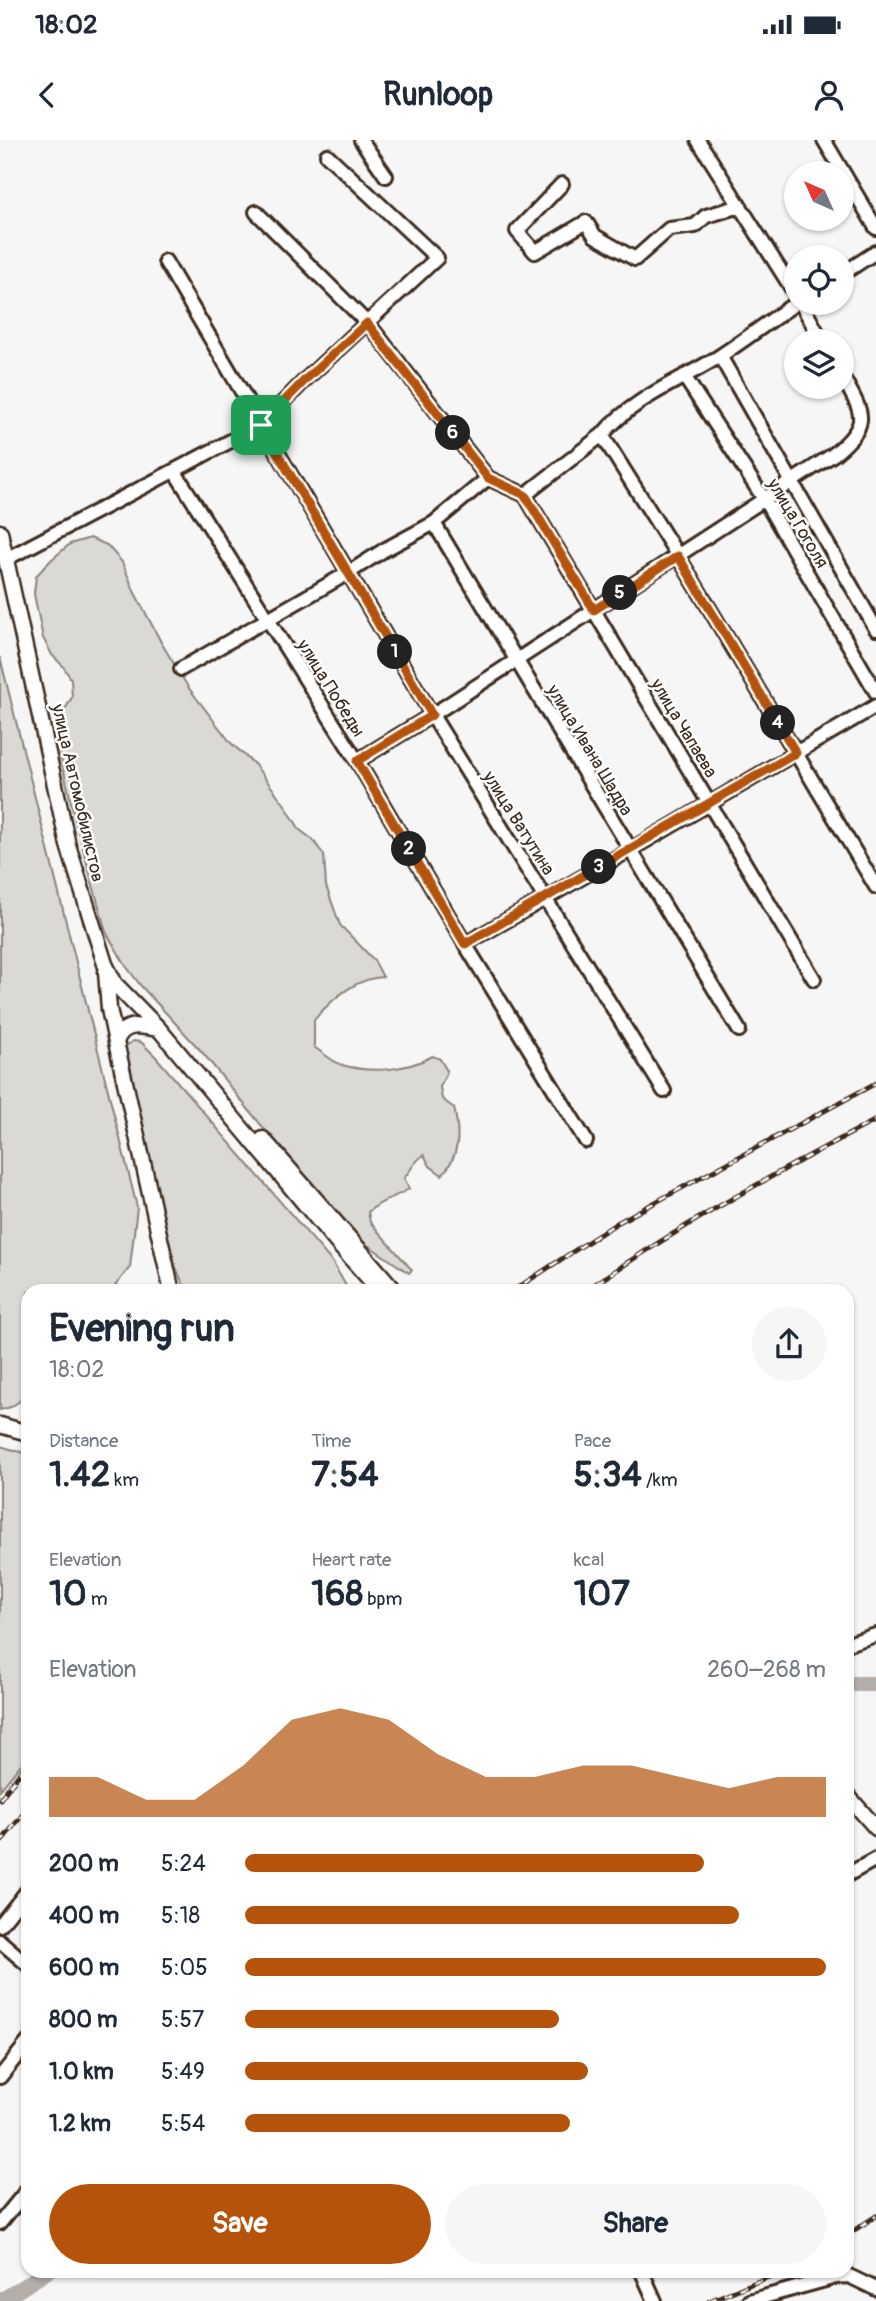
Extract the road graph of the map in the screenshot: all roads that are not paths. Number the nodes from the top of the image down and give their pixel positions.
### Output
1 (361, 140) edge
2 (698, 140) edge
3 (824, 140) edge
4 (327, 155) dead end
5 (386, 176) dead end
6 (562, 184) dead end
7 (740, 206) junction
8 (256, 212) dead end
9 (876, 228) edge
10 (876, 252) edge
11 (165, 261) dead end
12 (854, 266) edge
13 (784, 276) edge
14 (784, 313) edge
15 (367, 323) junction
16 (720, 356) junction
17 (684, 376) junction
18 (854, 398) edge
19 (261, 425) junction
20 (602, 435) junction
21 (175, 471) junction
22 (488, 478) junction
23 (791, 482) junction
24 (525, 495) junction
25 (764, 499) junction
26 (434, 523) junction
27 (0, 532) edge
28 (678, 556) junction
29 (6, 559) junction
30 (348, 573) junction
31 (594, 610) junction
32 (267, 620) junction
33 (876, 629) edge
34 (516, 660) junction
35 (181, 669) dead end
36 (876, 692) edge
37 (876, 706) edge
38 (432, 715) junction
39 (796, 753) junction
40 (357, 761) junction
41 (709, 804) junction
42 (630, 850) junction
43 (876, 887) edge
44 (544, 898) junction
45 (465, 944) junction
46 (105, 964) junction
47 (814, 979) dead end
48 (159, 1029) junction
49 (738, 1030) dead end
50 (116, 1042) junction
51 (664, 1091) dead end
52 (586, 1141) dead end
53 (343, 1241) junction
54 (170, 1284) edge
55 (375, 1284) edge
56 (388, 1284) edge
57 (0, 1425) edge
58 (21, 1431) edge
59 (876, 1635) edge
60 (854, 1642) edge
61 (854, 1803) edge
62 (854, 1816) edge
63 (876, 1828) edge
64 (876, 1839) edge
65 (876, 1859) edge
66 (854, 1871) edge
67 (21, 1899) edge
68 (0, 1925) edge
69 (0, 1941) edge
70 (21, 1959) edge
71 (21, 2051) edge
72 (0, 2077) edge
73 (21, 2197) edge
74 (0, 2222) edge
75 (645, 2278) edge
76 (833, 2278) edge
77 (853, 2278) edge
78 (876, 2289) edge
79 (773, 2298) edge
80 (655, 2301) edge
81 (748, 2301) edge

1 - 5 street
2 - 7 street
3 - 9 street
4 - 15 street
6 - 7 street
7 - 13 street
8 - 15 street
10 - 12 street
11 - 19 street, улица Ватутина
14 - 16 street
15 - 19 street
15 - 22 street
16 - 17 street
16 - 23 street, улица Гоголя
17 - 20 street
17 - 25 street, улица Гоголя
18 - 23 street
19 - 21 street
19 - 30 street, улица Ватутина
20 - 24 street
20 - 28 street
21 - 29 street
21 - 32 street, улица Победы
22 - 24 street
22 - 26 street
23 - 25 street
23 - 33 street, улица Гоголя
24 - 31 street, улица Чапаева
25 - 28 street
25 - 36 street, улица Гоголя
26 - 30 street
26 - 34 street, улица Ивана Шадра
27 - 29 main road, улица Автомобилистов
28 - 31 street
28 - 39 street
29 - 46 main road, улица Автомобилистов
30 - 32 street
30 - 38 street, улица Ватутина
31 - 34 street
31 - 41 street, улица Чапаева
32 - 35 street
32 - 40 street, улица Победы
34 - 38 street
34 - 42 street, улица Ивана Шадра
37 - 39 street
38 - 40 street
38 - 44 street, улица Ватутина
39 - 41 street
39 - 43 street
40 - 45 street, улица Победы
41 - 42 street
41 - 47 street, улица Чапаева
42 - 44 street
42 - 49 street, улица Ивана Шадра
44 - 45 street
44 - 51 street, улица Ватутина
45 - 52 street, улица Победы
46 - 48 main road, улица Автомобилистов
46 - 50 main road
46 - 53 main road
48 - 50 main road
48 - 53 main road, улица Автомобилистов
50 - 54 main road
53 - 55 main road
53 - 56 main road
57 - 58 main road
59 - 60 street
61 - 63 main road
62 - 64 main road
65 - 66 street
67 - 68 street
69 - 70 street
71 - 72 street
73 - 74 street
75 - 80 street
76 - 79 street
77 - 78 street
79 - 81 street

